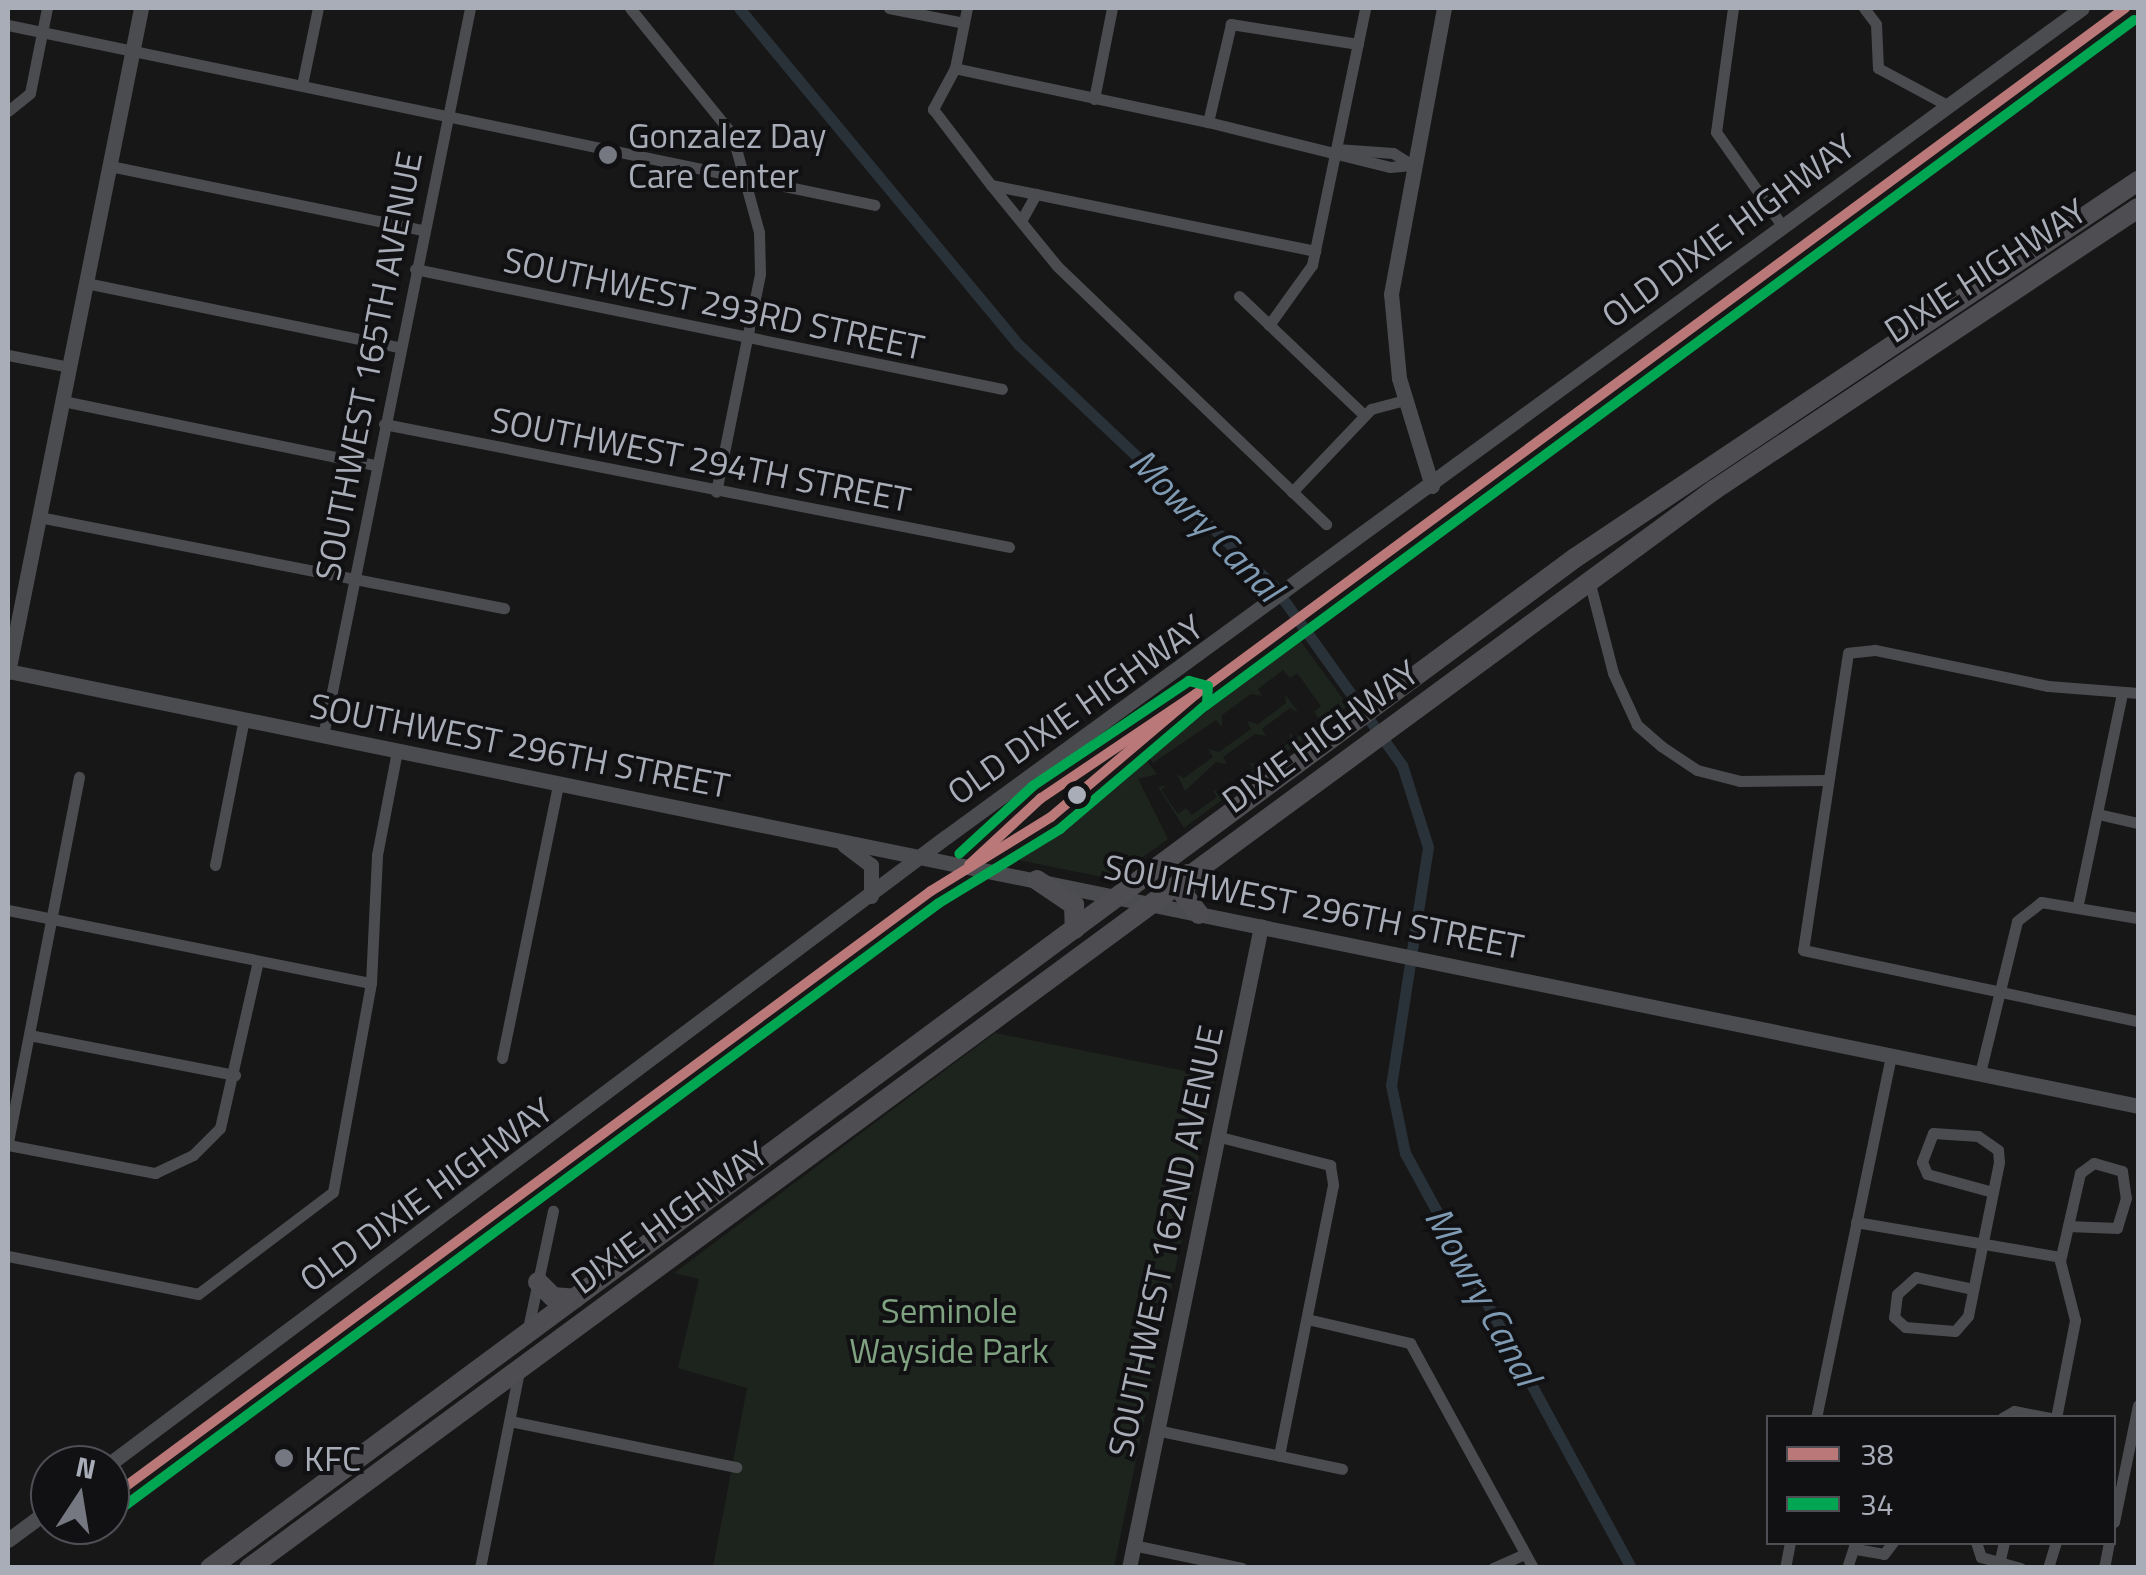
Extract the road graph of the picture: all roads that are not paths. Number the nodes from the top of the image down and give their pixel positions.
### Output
1 (47, 8) edge
2 (141, 8) edge
3 (318, 8) edge
4 (470, 8) edge
5 (630, 8) edge
6 (889, 8) edge
7 (967, 8) edge
8 (1112, 8) edge
9 (1365, 8) edge
10 (1444, 8) edge
11 (1733, 8) edge
12 (1864, 8) edge
13 (2082, 8) edge
14 (964, 23) junction
15 (8, 25) edge
16 (42, 32) junction
17 (1358, 44) junction
18 (133, 50) junction
19 (955, 68) junction
20 (302, 85) junction
21 (1094, 99) junction
22 (1947, 106) junction
23 (8, 111) edge
24 (448, 113) junction
25 (1208, 122) junction
26 (1336, 149) junction
27 (1412, 165) junction
28 (110, 166) junction
29 (746, 176) junction
30 (2138, 180) edge
31 (991, 185) junction
32 (1036, 194) junction
33 (2138, 194) edge
34 (874, 205) dead end
35 (2138, 208) edge
36 (2078, 220) junction
37 (1021, 222) junction
38 (2110, 226) junction
39 (1783, 227) junction
40 (422, 230) junction
41 (1315, 252) junction
42 (415, 269) junction
43 (86, 283) junction
44 (1239, 296) dead end
45 (1971, 317) junction
46 (1269, 325) junction
47 (746, 338) junction
48 (399, 348) junction
49 (8, 355) edge
50 (69, 367) junction
51 (1002, 389) dead end
52 (1404, 400) junction
53 (63, 401) junction
54 (1364, 415) junction
55 (384, 424) junction
56 (376, 464) junction
57 (1703, 468) junction
58 (1432, 486) junction
59 (716, 492) junction
60 (1292, 492) junction
61 (39, 517) junction
62 (1326, 524) dead end
63 (1009, 547) dead end
64 (1576, 558) junction
65 (353, 580) junction
66 (1589, 580) junction
67 (504, 608) dead end
68 (1466, 668) junction
69 (8, 671) edge
70 (2138, 692) edge
71 (2122, 694) junction
72 (244, 719) junction
73 (324, 736) junction
74 (397, 751) junction
75 (1294, 766) junction
76 (79, 777) dead end
77 (1826, 780) junction
78 (558, 784) junction
79 (2098, 814) junction
80 (2138, 823) edge
81 (957, 829) junction
82 (836, 840) junction
83 (923, 856) junction
84 (215, 864) dead end
85 (965, 864) junction
86 (1188, 874) junction
87 (1037, 880) junction
88 (871, 896) junction
89 (1114, 898) junction
90 (2078, 904) junction
91 (1146, 905) junction
92 (8, 910) edge
93 (1199, 914) junction
94 (52, 918) junction
95 (2138, 918) edge
96 (1261, 926) junction
97 (1075, 929) junction
98 (258, 961) junction
99 (372, 982) junction
100 (2003, 993) junction
101 (2138, 1021) edge
102 (948, 1022) junction
103 (29, 1035) junction
104 (962, 1041) junction
105 (1890, 1054) junction
106 (502, 1058) dead end
107 (1980, 1073) junction
108 (235, 1074) junction
109 (2138, 1106) edge
110 (816, 1118) junction
111 (842, 1130) junction
112 (1216, 1136) junction
113 (8, 1143) edge
114 (1993, 1192) junction
115 (552, 1211) dead end
116 (1856, 1222) junction
117 (2068, 1226) junction
118 (705, 1231) junction
119 (1983, 1240) junction
120 (8, 1256) edge
121 (2060, 1257) junction
122 (538, 1282) junction
123 (1973, 1289) junction
124 (580, 1295) junction
125 (1307, 1320) junction
126 (527, 1333) junction
127 (520, 1368) junction
128 (2138, 1405) edge
129 (466, 1407) junction
130 (1817, 1415) edge
131 (2007, 1415) edge
132 (2037, 1415) edge
133 (2055, 1415) edge
134 (510, 1420) junction
135 (1156, 1430) junction
136 (130, 1449) edge
137 (1278, 1456) junction
138 (736, 1466) dead end
139 (1342, 1469) dead end
140 (2121, 1486) junction
141 (2138, 1489) edge
142 (2116, 1512) edge
143 (30, 1524) edge
144 (251, 1537) junction
145 (8, 1540) edge
146 (1133, 1545) junction
147 (1891, 1545) edge
148 (1977, 1545) edge
149 (1854, 1546) edge
150 (1524, 1554) junction
151 (1999, 1565) edge
152 (210, 1568) edge
153 (229, 1568) edge
154 (250, 1568) edge
155 (480, 1568) edge
156 (1129, 1568) edge
157 (1242, 1568) edge
158 (1493, 1568) edge
159 (1534, 1568) edge
160 (1847, 1568) edge
161 (2020, 1568) edge

1 - 16 street
2 - 18 street
3 - 20 street
4 - 24 street, SOUTHWEST 165TH AVENUE
5 - 29 street
6 - 14 street
7 - 14 street
8 - 21 street
9 - 17 street
10 - 27 street
11 - 39 street
12 - 22 street
13 - 22 street, OLD DIXIE HIGHWAY
14 - 19 street
15 - 16 street
16 - 18 street
16 - 23 street
17 - 25 street
17 - 26 street
18 - 20 street
18 - 28 street
19 - 21 street
19 - 31 street
20 - 24 street
21 - 25 street
22 - 39 street, OLD DIXIE HIGHWAY
24 - 29 street
24 - 40 street, SOUTHWEST 165TH AVENUE
25 - 26 street
26 - 27 street
26 - 41 street
27 - 52 street
28 - 40 street
28 - 43 street
29 - 34 street
29 - 47 street
30 - 36 highway, DIXIE HIGHWAY
31 - 32 street
31 - 37 street
32 - 37 street
32 - 41 street
33 - 38 highway
35 - 38 highway, DIXIE HIGHWAY
36 - 45 highway
36 - 57 highway, DIXIE HIGHWAY
37 - 60 street
38 - 45 highway, DIXIE HIGHWAY
39 - 58 street, OLD DIXIE HIGHWAY
40 - 42 street, SOUTHWEST 165TH AVENUE
41 - 46 street
42 - 47 street, SOUTHWEST 293RD STREET
42 - 48 street, SOUTHWEST 165TH AVENUE
43 - 48 street
43 - 50 street
44 - 46 street
45 - 66 highway, DIXIE HIGHWAY
46 - 54 street
47 - 51 street, SOUTHWEST 293RD STREET
47 - 59 street
48 - 55 street, SOUTHWEST 165TH AVENUE
49 - 50 street
50 - 53 street
52 - 54 street
52 - 58 street
53 - 56 street
53 - 61 street
54 - 60 street
55 - 56 street, SOUTHWEST 165TH AVENUE
55 - 59 street, SOUTHWEST 294TH STREET
56 - 65 street, SOUTHWEST 165TH AVENUE
57 - 64 highway, DIXIE HIGHWAY
57 - 66 highway
58 - 81 street, OLD DIXIE HIGHWAY
59 - 63 street, SOUTHWEST 294TH STREET
60 - 62 street
61 - 65 street
61 - 69 street
64 - 68 highway
64 - 75 highway, DIXIE HIGHWAY
65 - 67 street
65 - 73 street, SOUTHWEST 165TH AVENUE
66 - 68 highway, DIXIE HIGHWAY
66 - 77 street
68 - 86 highway, DIXIE HIGHWAY
69 - 72 street, SOUTHWEST 296TH STREET
70 - 71 street
71 - 77 street
71 - 79 street
72 - 73 street, SOUTHWEST 296TH STREET
72 - 84 street
73 - 74 street, SOUTHWEST 296TH STREET
74 - 78 street, SOUTHWEST 296TH STREET
74 - 99 street
75 - 89 highway, DIXIE HIGHWAY
75 - 91 highway
76 - 94 street
77 - 100 street
78 - 82 street, SOUTHWEST 296TH STREET
78 - 106 street
79 - 80 street
79 - 90 street
81 - 83 street, OLD DIXIE HIGHWAY
81 - 85 street
82 - 83 street, SOUTHWEST 296TH STREET
82 - 88 street
83 - 85 street, SOUTHWEST 296TH STREET
83 - 88 street, OLD DIXIE HIGHWAY
85 - 87 street, SOUTHWEST 296TH STREET
86 - 91 highway, DIXIE HIGHWAY
86 - 93 highway
87 - 89 street, SOUTHWEST 296TH STREET
87 - 97 highway
88 - 136 street, OLD DIXIE HIGHWAY
89 - 91 street, SOUTHWEST 296TH STREET
89 - 97 highway, DIXIE HIGHWAY
89 - 104 highway
90 - 95 street
90 - 100 street
91 - 93 street, SOUTHWEST 296TH STREET
91 - 104 highway, DIXIE HIGHWAY
92 - 94 street
93 - 96 street, SOUTHWEST 296TH STREET
94 - 98 street
94 - 103 street
96 - 105 street, SOUTHWEST 296TH STREET
96 - 112 street, SOUTHWEST 162ND AVENUE
97 - 102 highway, DIXIE HIGHWAY
98 - 99 street
98 - 108 street
99 - 120 street
100 - 101 street
100 - 107 street
102 - 110 highway, DIXIE HIGHWAY
102 - 111 highway
103 - 108 street
103 - 113 street
104 - 111 highway, DIXIE HIGHWAY
105 - 107 street, SOUTHWEST 296TH STREET
105 - 116 street
107 - 109 street, SOUTHWEST 296TH STREET
108 - 113 street
110 - 118 highway
110 - 124 highway, DIXIE HIGHWAY
111 - 118 highway, DIXIE HIGHWAY
112 - 125 street
112 - 135 street, SOUTHWEST 162ND AVENUE
114 - 114 street
114 - 119 street
115 - 122 street
116 - 119 street
116 - 130 street
117 - 117 street
117 - 121 street
118 - 127 highway, DIXIE HIGHWAY
119 - 121 street
119 - 123 street
121 - 133 street
122 - 124 highway
122 - 126 street
123 - 123 street
124 - 126 highway
124 - 127 highway
125 - 137 street
125 - 150 street
126 - 129 highway
126 - 144 highway
127 - 129 highway
127 - 134 street
128 - 140 street
129 - 154 highway
131 - 132 street
134 - 138 street
134 - 155 street
135 - 137 street
135 - 146 street, SOUTHWEST 162ND AVENUE
137 - 139 street
140 - 141 street
140 - 142 street
143 - 145 street
144 - 152 highway
144 - 153 highway
146 - 156 street, SOUTHWEST 162ND AVENUE
146 - 157 street
147 - 149 street
148 - 151 street
149 - 160 street
150 - 158 street
150 - 159 street
151 - 161 street

